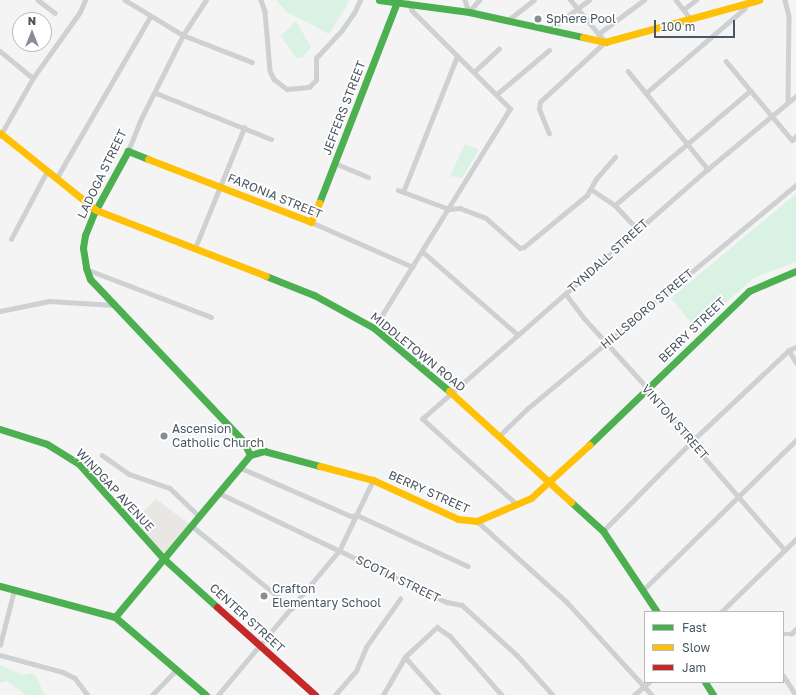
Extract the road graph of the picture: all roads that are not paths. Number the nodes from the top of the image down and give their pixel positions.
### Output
1 (38, 0) edge
2 (84, 0) edge
3 (206, 0) edge
4 (262, 0) edge
5 (360, 0) edge
6 (379, 0) edge
7 (465, 0) edge
8 (479, 0) edge
9 (534, 0) edge
10 (570, 0) edge
11 (589, 0) edge
12 (644, 0) edge
13 (676, 0) edge
14 (696, 0) edge
15 (759, 0) edge
16 (785, 0) edge
17 (124, 1) edge
18 (397, 2) junction
19 (408, 3) junction
20 (746, 4) junction
21 (578, 9) junction
22 (684, 9) junction
23 (469, 12) junction
24 (54, 13) dead end
25 (150, 17) junction
26 (691, 19) junction
27 (507, 21) junction
28 (548, 30) junction
29 (598, 34) junction
30 (183, 35) junction
31 (605, 42) junction
32 (499, 49) dead end
33 (549, 50) dead end
34 (0, 51) edge
35 (457, 56) junction
36 (726, 61) dead end
37 (252, 62) dead end
38 (628, 71) dead end
39 (474, 72) junction
40 (33, 78) junction
41 (750, 91) junction
42 (156, 93) junction
43 (646, 93) junction
44 (497, 94) junction
45 (796, 96) edge
46 (788, 102) junction
47 (772, 116) junction
48 (244, 128) junction
49 (0, 134) edge
50 (549, 134) dead end
51 (796, 136) edge
52 (271, 139) dead end
53 (686, 144) junction
54 (128, 151) junction
55 (615, 157) dead end
56 (335, 163) junction
57 (708, 169) junction
58 (47, 171) junction
59 (368, 177) dead end
60 (56, 179) junction
61 (796, 185) edge
62 (219, 186) junction
63 (591, 189) junction
64 (615, 205) junction
65 (448, 209) junction
66 (96, 210) junction
67 (311, 222) junction
68 (638, 230) junction
69 (11, 239) dead end
70 (195, 248) junction
71 (423, 252) junction
72 (413, 267) junction
73 (86, 268) junction
74 (796, 271) edge
75 (566, 294) junction
76 (114, 305) junction
77 (0, 311) edge
78 (212, 317) dead end
79 (374, 328) junction
80 (517, 334) junction
81 (606, 344) junction
82 (796, 347) edge
83 (789, 350) junction
84 (796, 362) edge
85 (646, 389) junction
86 (450, 392) junction
87 (0, 429) edge
88 (499, 436) junction
89 (796, 440) edge
90 (691, 442) junction
91 (102, 455) dead end
92 (250, 455) junction
93 (241, 468) junction
94 (373, 480) junction
95 (550, 483) junction
96 (219, 493) junction
97 (738, 497) junction
98 (517, 505) junction
99 (357, 515) junction
100 (199, 516) junction
101 (477, 521) junction
102 (191, 526) junction
103 (603, 531) junction
104 (796, 539) edge
105 (785, 550) junction
106 (340, 551) junction
107 (163, 558) junction
108 (468, 566) dead end
109 (0, 586) edge
110 (14, 590) junction
111 (643, 590) junction
112 (400, 599) dead end
113 (292, 608) junction
114 (656, 611) edge
115 (721, 611) edge
116 (115, 617) junction
117 (796, 629) edge
118 (784, 634) edge
119 (0, 645) edge
120 (260, 645) junction
121 (0, 655) edge
122 (405, 657) junction
123 (176, 670) junction
124 (784, 677) edge
125 (648, 683) edge
126 (705, 683) edge
127 (645, 686) junction
128 (88, 695) edge
129 (152, 695) edge
130 (206, 695) edge
131 (218, 695) edge
132 (316, 695) edge
133 (335, 695) edge
134 (383, 695) edge
135 (440, 695) edge
136 (502, 695) edge
137 (553, 695) edge
138 (634, 695) edge
139 (652, 695) edge
140 (713, 695) edge
141 (796, 695) edge

1 - 24 street
2 - 40 street
3 - 30 street, LADOGA STREET
4 - 5 street
6 - 18 street
7 - 23 street
8 - 23 street
9 - 27 street
10 - 21 street
11 - 21 street
12 - 29 street
13 - 22 street
14 - 22 street
15 - 20 street
16 - 46 street
17 - 25 street
18 - 19 street
18 - 56 street, JEFFERS STREET
19 - 23 street
19 - 35 street
20 - 26 street
20 - 43 street
21 - 28 street
21 - 29 street
22 - 26 street
23 - 27 street
25 - 30 street
25 - 60 street
26 - 31 street
27 - 28 street
28 - 31 street
29 - 31 street
30 - 37 street
30 - 42 street, LADOGA STREET
31 - 50 street
32 - 39 street
33 - 44 street
34 - 40 street
35 - 39 street
35 - 65 street
36 - 41 street
38 - 43 street
39 - 44 street
40 - 49 street
41 - 47 street
41 - 53 street
42 - 48 street
42 - 54 street, LADOGA STREET
43 - 53 street
44 - 65 street
45 - 46 street, TYNDALL STREET
46 - 47 street, TYNDALL STREET
47 - 51 street
47 - 57 street, TYNDALL STREET
48 - 52 street
48 - 62 street
49 - 58 street, MIDDLETOWN ROAD
53 - 57 street
53 - 64 street
54 - 62 street, FARONIA STREET
54 - 66 street, LADOGA STREET
55 - 63 street
56 - 59 street
56 - 67 street, JEFFERS STREET
57 - 68 street, TYNDALL STREET
58 - 60 street, MIDDLETOWN ROAD
58 - 69 street
60 - 66 street, MIDDLETOWN ROAD
61 - 81 street, HILLSBORO STREET
62 - 67 street, FARONIA STREET
62 - 70 street
63 - 64 street
63 - 65 street
64 - 68 street
65 - 71 street
66 - 70 street, MIDDLETOWN ROAD
66 - 73 street, LADOGA STREET
67 - 72 street, FARONIA STREET
68 - 75 street, TYNDALL STREET
70 - 79 street, MIDDLETOWN ROAD
71 - 72 street
71 - 80 street
72 - 79 street
73 - 76 street, LADOGA STREET
73 - 78 street
74 - 85 street, BERRY STREET
75 - 80 street, TYNDALL STREET
75 - 81 street, VINTON STREET
76 - 77 street
76 - 92 street, LADOGA STREET
79 - 86 street, MIDDLETOWN ROAD
80 - 86 street, TYNDALL STREET
81 - 85 street, VINTON STREET
81 - 88 street, HILLSBORO STREET
82 - 83 street
83 - 84 street
83 - 90 street
85 - 90 street, VINTON STREET
85 - 95 street, BERRY STREET
86 - 88 street, MIDDLETOWN ROAD
86 - 98 street, TYNDALL STREET
87 - 107 street, WINDGAP AVENUE
88 - 95 street, MIDDLETOWN ROAD
89 - 97 street
90 - 97 street, VINTON STREET
90 - 103 street
91 - 100 street
92 - 93 street
92 - 94 street, BERRY STREET
93 - 96 street
93 - 99 street
94 - 99 street
94 - 101 street, BERRY STREET
95 - 98 street, BERRY STREET
95 - 103 street, MIDDLETOWN ROAD
96 - 100 street
96 - 106 street, SCOTIA STREET
97 - 105 street, VINTON STREET
97 - 111 street
98 - 101 street, BERRY STREET
99 - 106 street
99 - 108 street
100 - 102 street
101 - 127 street
102 - 107 street
102 - 113 street
103 - 111 street, MIDDLETOWN ROAD
104 - 105 street
105 - 115 street
106 - 113 street
106 - 137 street, SCOTIA STREET
107 - 116 street
107 - 120 street, CENTER STREET
109 - 110 street
110 - 116 street
110 - 119 street
111 - 114 street, MIDDLETOWN ROAD
112 - 133 street
113 - 120 street
116 - 123 street
117 - 118 street
120 - 131 street
120 - 132 street, CENTER STREET
121 - 128 street
122 - 134 street
122 - 135 street
122 - 136 street
123 - 129 street
123 - 130 street
124 - 141 street
125 - 127 street
126 - 140 street
127 - 138 street
127 - 139 street

